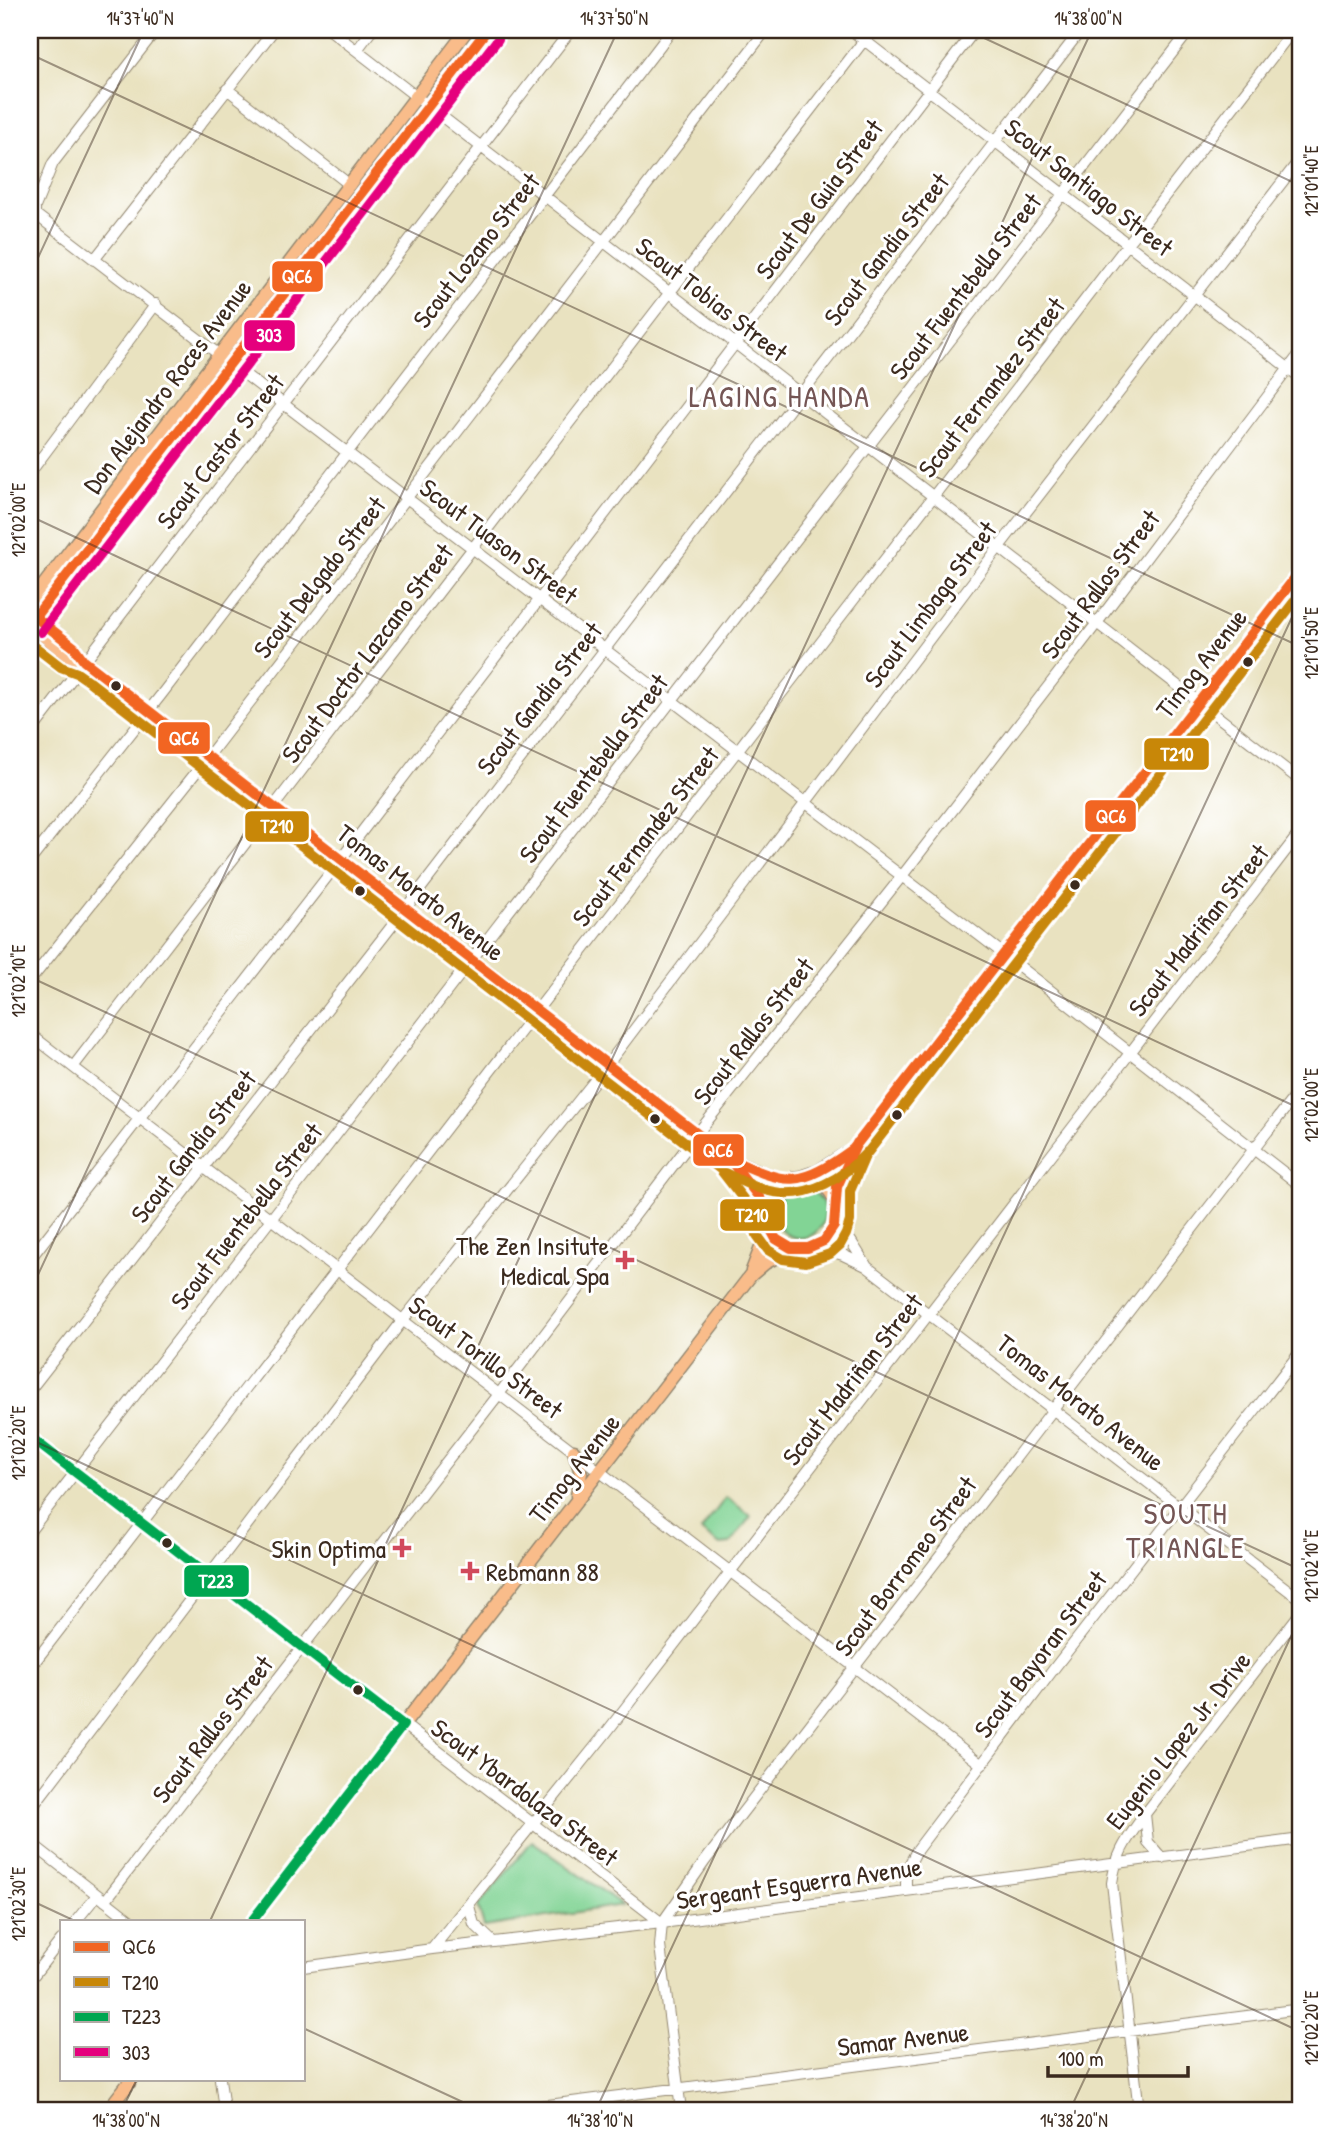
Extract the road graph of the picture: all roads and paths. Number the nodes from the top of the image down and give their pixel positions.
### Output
1 (156, 30) edge
2 (274, 30) edge
3 (330, 30) edge
4 (372, 30) edge
5 (467, 30) edge
6 (487, 30) edge
7 (571, 30) edge
8 (672, 30) edge
9 (766, 30) edge
10 (851, 30) edge
11 (872, 30) edge
12 (975, 30) edge
13 (1082, 30) edge
14 (1190, 30) edge
15 (1293, 30) edge
16 (864, 40) junction
17 (357, 50) junction
18 (227, 89) junction
19 (929, 89) junction
20 (417, 97) junction
21 (429, 106) junction
22 (996, 141) junction
23 (481, 146) junction
24 (1301, 158) edge
25 (350, 184) junction
26 (1063, 194) junction
27 (545, 196) junction
28 (603, 240) junction
29 (1128, 243) junction
30 (94, 260) junction
31 (670, 292) junction
32 (1195, 295) junction
33 (156, 304) junction
34 (736, 343) junction
35 (1301, 352) edge
36 (220, 355) junction
37 (231, 363) junction
38 (1289, 368) junction
39 (1301, 378) edge
40 (801, 393) junction
41 (284, 402) junction
42 (154, 440) junction
43 (868, 447) junction
44 (165, 449) junction
45 (348, 452) junction
46 (30, 473) edge
47 (933, 496) junction
48 (407, 497) junction
49 (473, 547) junction
50 (999, 547) junction
51 (1301, 570) edge
52 (45, 582) junction
53 (30, 590) edge
54 (539, 598) junction
55 (30, 603) edge
56 (31, 620) edge
57 (1097, 623) junction
58 (604, 648) junction
59 (84, 661) junction
60 (671, 701) junction
61 (1199, 702) junction
62 (149, 710) junction
63 (30, 733) edge
64 (737, 750) junction
65 (208, 756) junction
66 (1301, 781) edge
67 (806, 802) junction
68 (275, 808) junction
69 (1301, 831) edge
70 (341, 859) junction
71 (30, 861) edge
72 (902, 877) junction
73 (405, 908) junction
74 (1004, 955) junction
75 (472, 960) junction
76 (30, 981) edge
77 (537, 1010) junction
78 (30, 1034) edge
79 (1130, 1053) junction
80 (608, 1064) junction
81 (73, 1068) junction
82 (1301, 1088) edge
83 (139, 1117) junction
84 (697, 1134) junction
85 (853, 1149) junction
86 (1254, 1149) junction
87 (730, 1159) junction
88 (203, 1166) junction
89 (794, 1179) junction
90 (1301, 1186) edge
91 (836, 1204) junction
92 (766, 1208) junction
93 (270, 1218) junction
94 (767, 1224) junction
95 (814, 1247) junction
96 (794, 1248) junction
97 (30, 1259) edge
98 (866, 1266) junction
99 (337, 1271) junction
100 (751, 1275) junction
101 (930, 1313) junction
102 (404, 1320) junction
103 (1301, 1351) edge
104 (30, 1391) edge
105 (499, 1394) junction
106 (1054, 1410) junction
107 (30, 1437) edge
108 (574, 1451) junction
109 (75, 1471) junction
110 (600, 1471) junction
111 (576, 1503) junction
112 (1181, 1507) junction
113 (141, 1523) junction
114 (30, 1531) edge
115 (730, 1572) junction
116 (209, 1576) junction
117 (1301, 1601) edge
118 (1301, 1612) edge
119 (302, 1647) junction
120 (30, 1668) edge
121 (853, 1668) junction
122 (403, 1725) junction
123 (982, 1765) junction
124 (30, 1810) edge
125 (1145, 1814) junction
126 (533, 1824) junction
127 (1301, 1839) edge
128 (30, 1842) edge
129 (1162, 1858) junction
130 (1114, 1864) junction
131 (906, 1891) junction
132 (101, 1898) junction
133 (470, 1906) junction
134 (77, 1920) edge
135 (130, 1920) edge
136 (253, 1920) edge
137 (663, 1923) junction
138 (60, 1941) edge
139 (493, 1942) junction
140 (432, 1949) junction
141 (304, 1967) edge
142 (30, 1980) edge
143 (1301, 2008) edge
144 (1130, 2030) junction
145 (131, 2080) edge
146 (220, 2080) edge
147 (680, 2088) junction
148 (108, 2110) edge
149 (224, 2110) edge
150 (509, 2110) edge
151 (681, 2110) edge
152 (1139, 2110) edge

1 - 30 street, Scout Tuason Street
2 - 18 street
3 - 17 street, Scout Tobias Street
4 - 17 street
5 - 20 main road, Don Alejandro Roces Avenue
6 - 21 main road, Don Alejandro Roces Avenue
7 - 23 street, Scout Castor Street
8 - 27 street, Scout Lozano Street
9 - 28 street, Scout Delgado Street
10 - 16 street, Scout Santiago Street
11 - 16 street, Scout Doctor Lazcano Street
12 - 19 street, Scout De Guia Street
13 - 22 street, Scout Gandia Street
14 - 26 street, Scout Fuentebella Street
15 - 29 street, Scout Fernandez Street
16 - 19 street, Scout Santiago Street
16 - 31 street, Scout Doctor Lazcano Street
17 - 20 street, Scout Tobias Street
18 - 25 street
18 - 30 street
19 - 22 street, Scout Santiago Street
19 - 34 street, Scout De Guia Street
20 - 21 street, Scout Tobias Street
20 - 25 main road, Don Alejandro Roces Avenue
21 - 23 street, Scout Tobias Street
21 - 37 main road, Don Alejandro Roces Avenue
22 - 26 street, Scout Santiago Street
22 - 40 street, Scout Gandia Street
23 - 27 street, Scout Tobias Street
23 - 41 street, Scout Castor Street
24 - 32 street, Scout Limbaga Street
25 - 36 main road, Don Alejandro Roces Avenue
26 - 29 street, Scout Santiago Street
26 - 43 street, Scout Fuentebella Street
27 - 28 street, Scout Tobias Street
27 - 45 street, Scout Lozano Street
28 - 31 street, Scout Tobias Street
28 - 48 street, Scout Delgado Street
29 - 32 street, Scout Santiago Street
29 - 47 street, Scout Fernandez Street
30 - 33 street, Scout Tuason Street
31 - 34 street, Scout Tobias Street
31 - 49 street, Scout Doctor Lazcano Street
32 - 38 street, Scout Santiago Street
32 - 50 street, Scout Limbaga Street
33 - 36 street, Scout Tuason Street
33 - 46 street
34 - 40 street, Scout Tobias Street
34 - 54 street, Scout De Guia Street
35 - 38 street, Scout Rallos Street
36 - 37 street, Scout Tuason Street
36 - 42 main road, Don Alejandro Roces Avenue
37 - 41 street, Scout Tuason Street
37 - 44 main road, Don Alejandro Roces Avenue
38 - 39 street, Scout Santiago Street
38 - 57 street, Scout Rallos Street
40 - 43 street, Scout Tobias Street
40 - 58 street, Scout Gandia Street
41 - 45 street, Scout Tuason Street
41 - 59 street, Scout Castor Street
42 - 44 main road
42 - 52 main road, Don Alejandro Roces Avenue
43 - 47 street, Scout Tobias Street
43 - 60 street, Scout Fuentebella Street
44 - 56 main road, Don Alejandro Roces Avenue
45 - 48 street, Scout Tuason Street
45 - 62 street, Scout Lozano Street
47 - 50 street, Scout Tobias Street
47 - 64 street, Scout Fernandez Street
48 - 49 street, Scout Tuason Street
48 - 65 street, Scout Delgado Street
49 - 54 street, Scout Tuason Street
49 - 68 street, Scout Doctor Lazcano Street
50 - 57 street, Scout Tobias Street
50 - 67 street, Scout Limbaga Street
51 - 61 main road, Timog Avenue
52 - 53 main road
52 - 55 main road, Don Alejandro Roces Avenue
54 - 58 street, Scout Tuason Street
54 - 70 street, Scout De Guia Street
56 - 59 main road, Tomas Morato Avenue
57 - 61 street, Scout Tobias Street
57 - 72 street, Scout Rallos Street
58 - 60 street, Scout Tuason Street
58 - 73 street, Scout Gandia Street
59 - 62 main road, Tomas Morato Avenue
59 - 63 street, Scout Castor Street
60 - 64 street, Scout Tuason Street
60 - 75 street, Scout Fuentebella Street
61 - 66 street, Scout Tobias Street
61 - 74 main road, Timog Avenue
62 - 65 main road, Tomas Morato Avenue
62 - 71 street, Scout Lozano Street
64 - 67 street, Scout Tuason Street
64 - 77 street, Scout Fernandez Street
65 - 68 main road, Tomas Morato Avenue
65 - 76 street, Scout Delgado Street
67 - 72 street, Scout Tuason Street
67 - 80 street, Scout Limbaga Street
68 - 70 main road, Tomas Morato Avenue
68 - 81 street, Scout Doctor Lazcano Street
69 - 79 street, Scout Madriñan Street
70 - 73 main road, Tomas Morato Avenue
70 - 83 street, Scout De Guia Street
72 - 74 street, Scout Tuason Street
72 - 84 street, Scout Rallos Street
73 - 75 main road, Tomas Morato Avenue
73 - 88 street, Scout Gandia Street
74 - 79 street, Scout Tuason Street
74 - 85 main road, Timog Avenue
75 - 77 main road, Tomas Morato Avenue
75 - 93 street, Scout Fuentebella Street
77 - 80 main road, Tomas Morato Avenue
77 - 99 street, Scout Fernandez Street
78 - 81 street, Scout Torillo Street
79 - 86 street, Scout Tuason Street
79 - 101 street, Scout Madriñan Street
80 - 84 main road, Tomas Morato Avenue
80 - 102 street, Scout Limbaga Street
81 - 83 street, Scout Torillo Street
82 - 86 street, Scout Borromeo Street
83 - 88 street, Scout Torillo Street
83 - 97 street, Scout De Guia Street
84 - 87 main road, Tomas Morato Avenue
84 - 105 street, Scout Rallos Street
85 - 89 main road, Timog Avenue
85 - 91 main road, Timog Avenue
86 - 90 street, Scout Tuason Street
86 - 106 street, Scout Borromeo Street
87 - 89 main road, Tomas Morato Avenue
87 - 92 main road, Tomas Morato Avenue
88 - 93 street, Scout Torillo Street
88 - 104 street, Scout Gandia Street
89 - 91 main road
89 - 92 main road
91 - 95 main road
91 - 98 street, Tomas Morato Avenue
92 - 94 main road
93 - 99 street, Scout Torillo Street
93 - 109 street, Scout Fuentebella Street
94 - 96 main road
94 - 100 main road, Timog Avenue
95 - 96 main road
95 - 98 street, Tomas Morato Avenue
96 - 100 main road, Timog Avenue
98 - 101 street, Tomas Morato Avenue
99 - 102 street, Scout Torillo Street
99 - 113 street, Scout Fernandez Street
100 - 110 main road, Timog Avenue
101 - 106 street, Tomas Morato Avenue
101 - 115 street, Scout Madriñan Street
102 - 105 street, Scout Torillo Street
102 - 116 street, Scout Limbaga Street
103 - 112 street, Scout Bayoran Street
105 - 108 street, Scout Torillo Street
105 - 119 street, Scout Rallos Street
106 - 112 street, Tomas Morato Avenue
106 - 121 street, Scout Borromeo Street
107 - 109 street, Scout Ybardolaza Street
108 - 110 street, Scout Torillo Street
108 - 111 main road
109 - 113 street, Scout Ybardolaza Street
109 - 114 street, Scout Fuentebella Street
110 - 111 main road, Timog Avenue
110 - 115 street, Scout Torillo Street
111 - 122 main road, Timog Avenue
112 - 117 street, Tomas Morato Avenue
112 - 123 street, Scout Bayoran Street
113 - 116 street, Scout Ybardolaza Street
113 - 120 street, Scout Fernandez Street
115 - 121 street, Scout Torillo Street
115 - 126 street, Scout Madriñan Street
116 - 119 street, Scout Ybardolaza Street
116 - 124 street, Scout Limbaga Street
118 - 125 street, Eugenio Lopez Jr. Drive
119 - 122 street, Scout Ybardolaza Street
119 - 132 street, Scout Rallos Street
121 - 123 street, Scout Torillo Street
121 - 137 street, Scout Borromeo Street
122 - 126 street, Scout Ybardolaza Street
122 - 136 main road, Timog Avenue
123 - 131 street, Scout Bayoran Street
125 - 129 street
125 - 130 street, Eugenio Lopez Jr. Drive
126 - 133 street, Scout Madriñan Street
126 - 137 street, Scout Ybardolaza Street
127 - 129 street, Sergeant Esguerra Avenue
128 - 132 street
129 - 130 street, Sergeant Esguerra Avenue
130 - 131 street, Sergeant Esguerra Avenue
130 - 144 street, Eugenio Lopez Jr. Drive
131 - 137 street, Sergeant Esguerra Avenue
132 - 134 street, Scout Rallos Street
132 - 135 street
133 - 139 street
133 - 140 street, Scout Madriñan Street
137 - 139 street, Sergeant Esguerra Avenue
137 - 147 street
138 - 142 street
139 - 140 street, Sergeant Esguerra Avenue
140 - 141 street, Sergeant Esguerra Avenue
143 - 144 street, Samar Avenue
144 - 147 street, Samar Avenue
144 - 152 street, Eugenio Lopez Jr. Drive
145 - 148 main road
146 - 149 street
147 - 150 street, Samar Avenue
147 - 151 street

